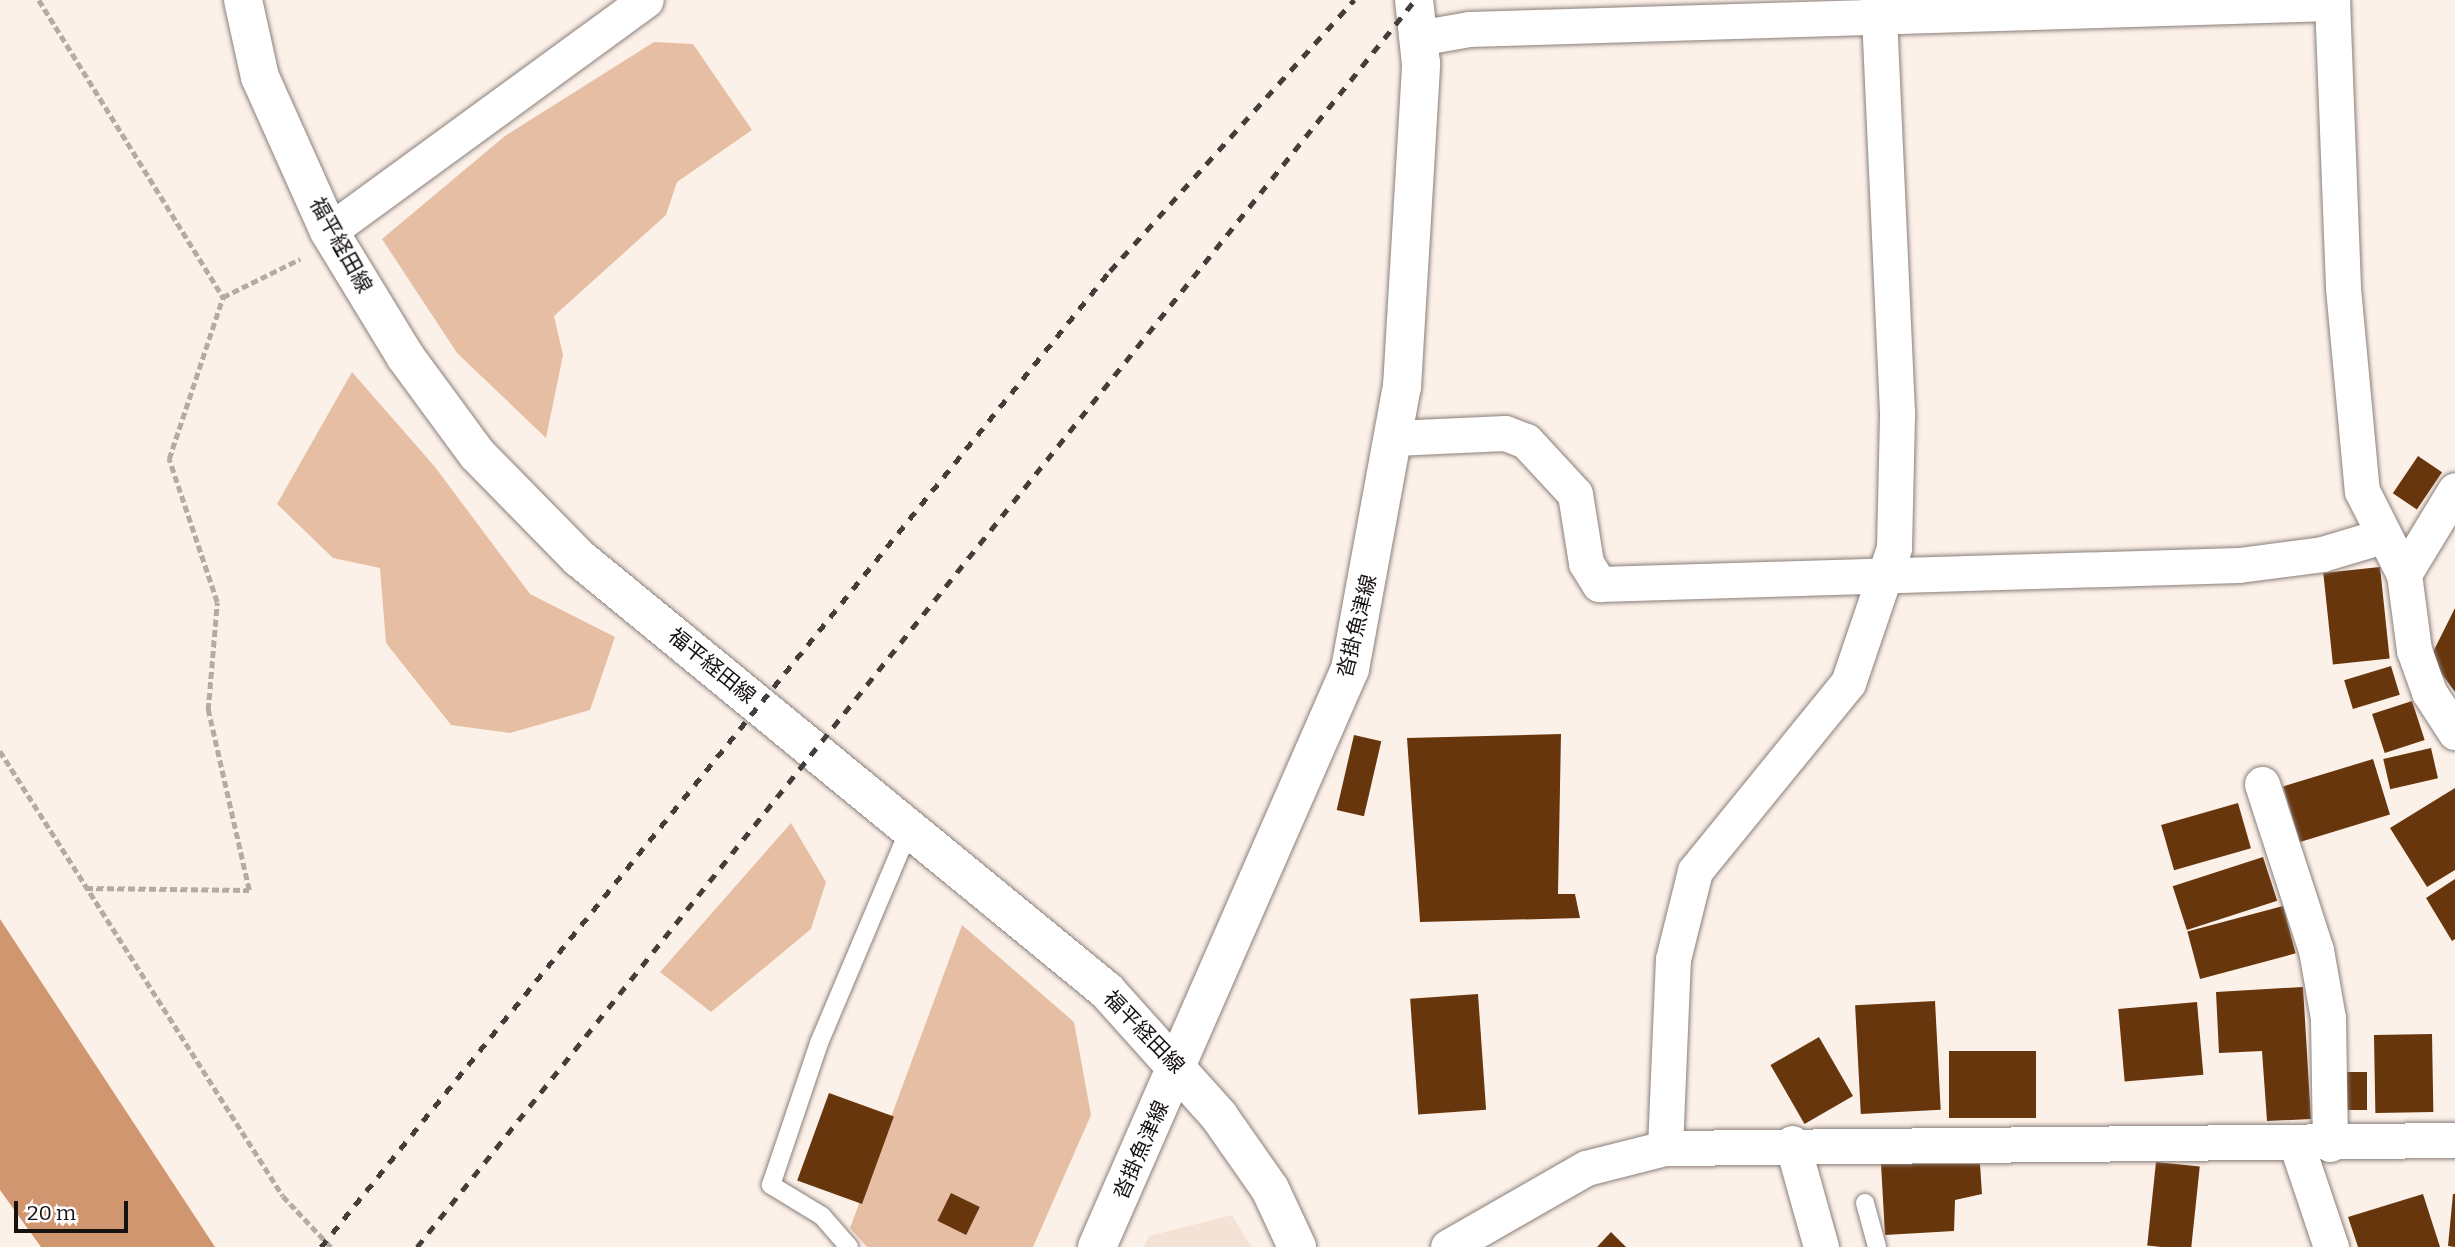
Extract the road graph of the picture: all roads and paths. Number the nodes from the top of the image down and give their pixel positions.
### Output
1 (39, 0) edge
2 (243, 0) edge
3 (646, 0) edge
4 (1414, 0) edge
5 (2332, 1) edge
6 (1877, 7) edge
7 (1418, 38) junction
8 (329, 231) junction
9 (223, 297) junction
10 (1394, 438) junction
11 (2455, 490) edge
12 (2382, 536) junction
13 (2404, 574) junction
14 (1886, 579) junction
15 (2455, 732) edge
16 (0, 751) edge
17 (2262, 784) dead end
18 (910, 828) junction
19 (86, 888) junction
20 (1179, 1066) junction
21 (2455, 1140) edge
22 (1792, 1143) junction
23 (2313, 1145) junction
24 (1665, 1148) junction
25 (1865, 1203) dead end
26 (331, 1247) edge
27 (849, 1247) edge
28 (1097, 1247) edge
29 (1297, 1247) edge
30 (1448, 1247) edge
31 (1821, 1247) edge
32 (1877, 1247) edge
33 (2332, 1247) edge

1 - 9 path
2 - 8 main road, 福平経田線
3 - 8 street
4 - 7 main road, 沓掛魚津線
5 - 6 street
5 - 12 street
6 - 7 street
6 - 14 street
7 - 10 main road, 沓掛魚津線
8 - 9 path
8 - 18 main road, 福平経田線
9 - 19 path
10 - 14 street
10 - 20 main road, 沓掛魚津線
11 - 13 street
12 - 13 street
12 - 14 street
13 - 15 street
14 - 24 street
16 - 19 path
17 - 23 street
18 - 20 main road, 福平経田線
18 - 27 lane
19 - 26 path
20 - 28 main road, 沓掛魚津線
20 - 29 main road, 福平経田線
21 - 23 street
22 - 23 street
22 - 24 street
22 - 31 street
23 - 33 street
24 - 30 street
25 - 32 lane

